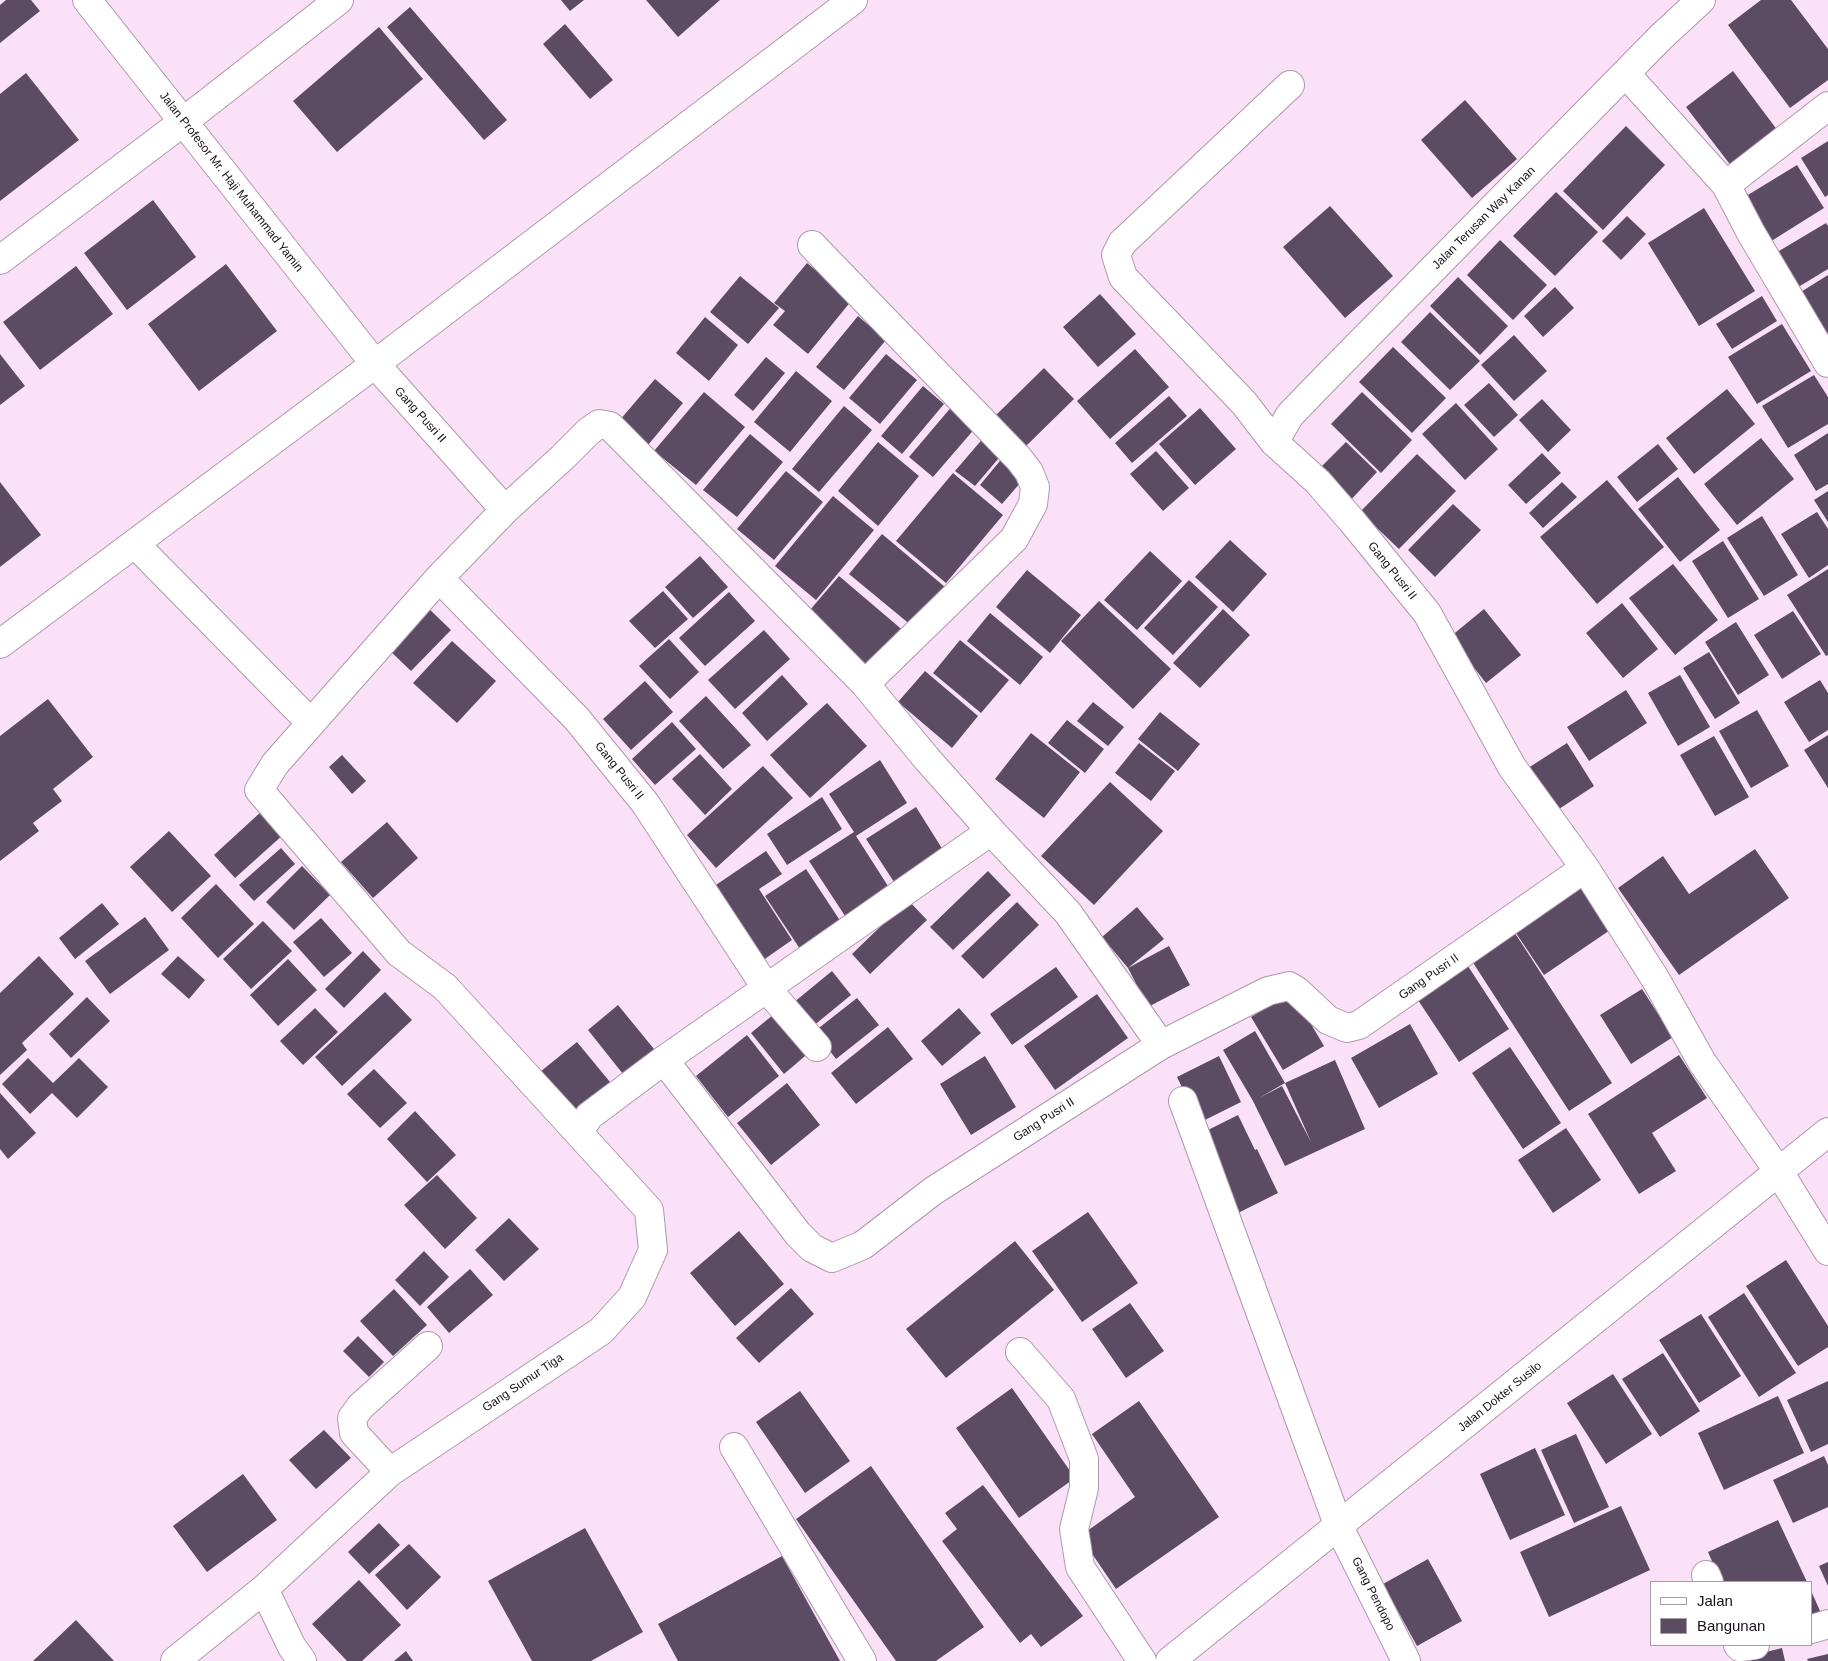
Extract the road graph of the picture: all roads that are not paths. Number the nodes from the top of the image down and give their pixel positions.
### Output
1 (87, 0) edge
2 (339, 0) edge
3 (853, 0) edge
4 (1701, 0) edge
5 (1626, 74) junction
6 (1290, 85) dead end
7 (1828, 106) edge
8 (183, 122) junction
9 (1726, 185) junction
10 (812, 245) dead end
11 (0, 260) edge
12 (1828, 363) edge
13 (375, 364) junction
14 (1274, 442) junction
15 (505, 510) junction
16 (135, 544) junction
17 (439, 578) junction
18 (0, 644) edge
19 (865, 684) junction
20 (310, 723) junction
21 (990, 831) junction
22 (1585, 868) junction
23 (767, 989) junction
24 (1161, 1045) junction
25 (817, 1047) dead end
26 (664, 1060) junction
27 (1183, 1101) dead end
28 (1828, 1132) edge
29 (584, 1138) junction
30 (1779, 1172) junction
31 (1828, 1251) edge
32 (428, 1346) dead end
33 (1020, 1352) dead end
34 (734, 1447) dead end
35 (390, 1472) junction
36 (1339, 1527) junction
37 (264, 1589) junction
38 (1828, 1624) edge
39 (1813, 1629) edge
40 (175, 1661) edge
41 (302, 1661) edge
42 (862, 1661) edge
43 (1142, 1661) edge
44 (1170, 1661) edge
45 (1406, 1661) edge

1 - 8 street, Jalan Profesor Mr. Haji Muhammad Yamin
2 - 8 street
3 - 13 street
4 - 5 street, Jalan Terusan Way Kanan
5 - 9 street
5 - 14 street, Jalan Terusan Way Kanan
6 - 14 street, Gang Pusri II
7 - 9 street
8 - 11 street
8 - 13 street, Jalan Profesor Mr. Haji Muhammad Yamin
9 - 12 street
10 - 19 street
13 - 15 street, Gang Pusri II
13 - 16 street
14 - 22 street, Gang Pusri II
15 - 17 street
15 - 19 street
16 - 18 street
16 - 20 street
17 - 20 street
17 - 23 street, Gang Pusri II
19 - 21 street
20 - 29 street, Gang Sumur Tiga
21 - 23 street
21 - 24 street
22 - 24 street, Gang Pusri II
22 - 30 street, Gang Pusri II
23 - 25 street, Gang Pusri II
23 - 26 street
24 - 26 street, Gang Pusri II
26 - 29 street
27 - 36 street, Gang Pendopo
28 - 30 street, Jalan Dokter Susilo
29 - 35 street, Gang Sumur Tiga
30 - 31 street, Gang Pusri II
30 - 36 street, Jalan Dokter Susilo
32 - 35 street
33 - 43 street
34 - 42 street
35 - 37 street, Gang Sumur Tiga
36 - 44 street, Jalan Dokter Susilo
36 - 45 street, Gang Pendopo
37 - 40 street, Gang Sumur Tiga
37 - 41 street
38 - 39 street

